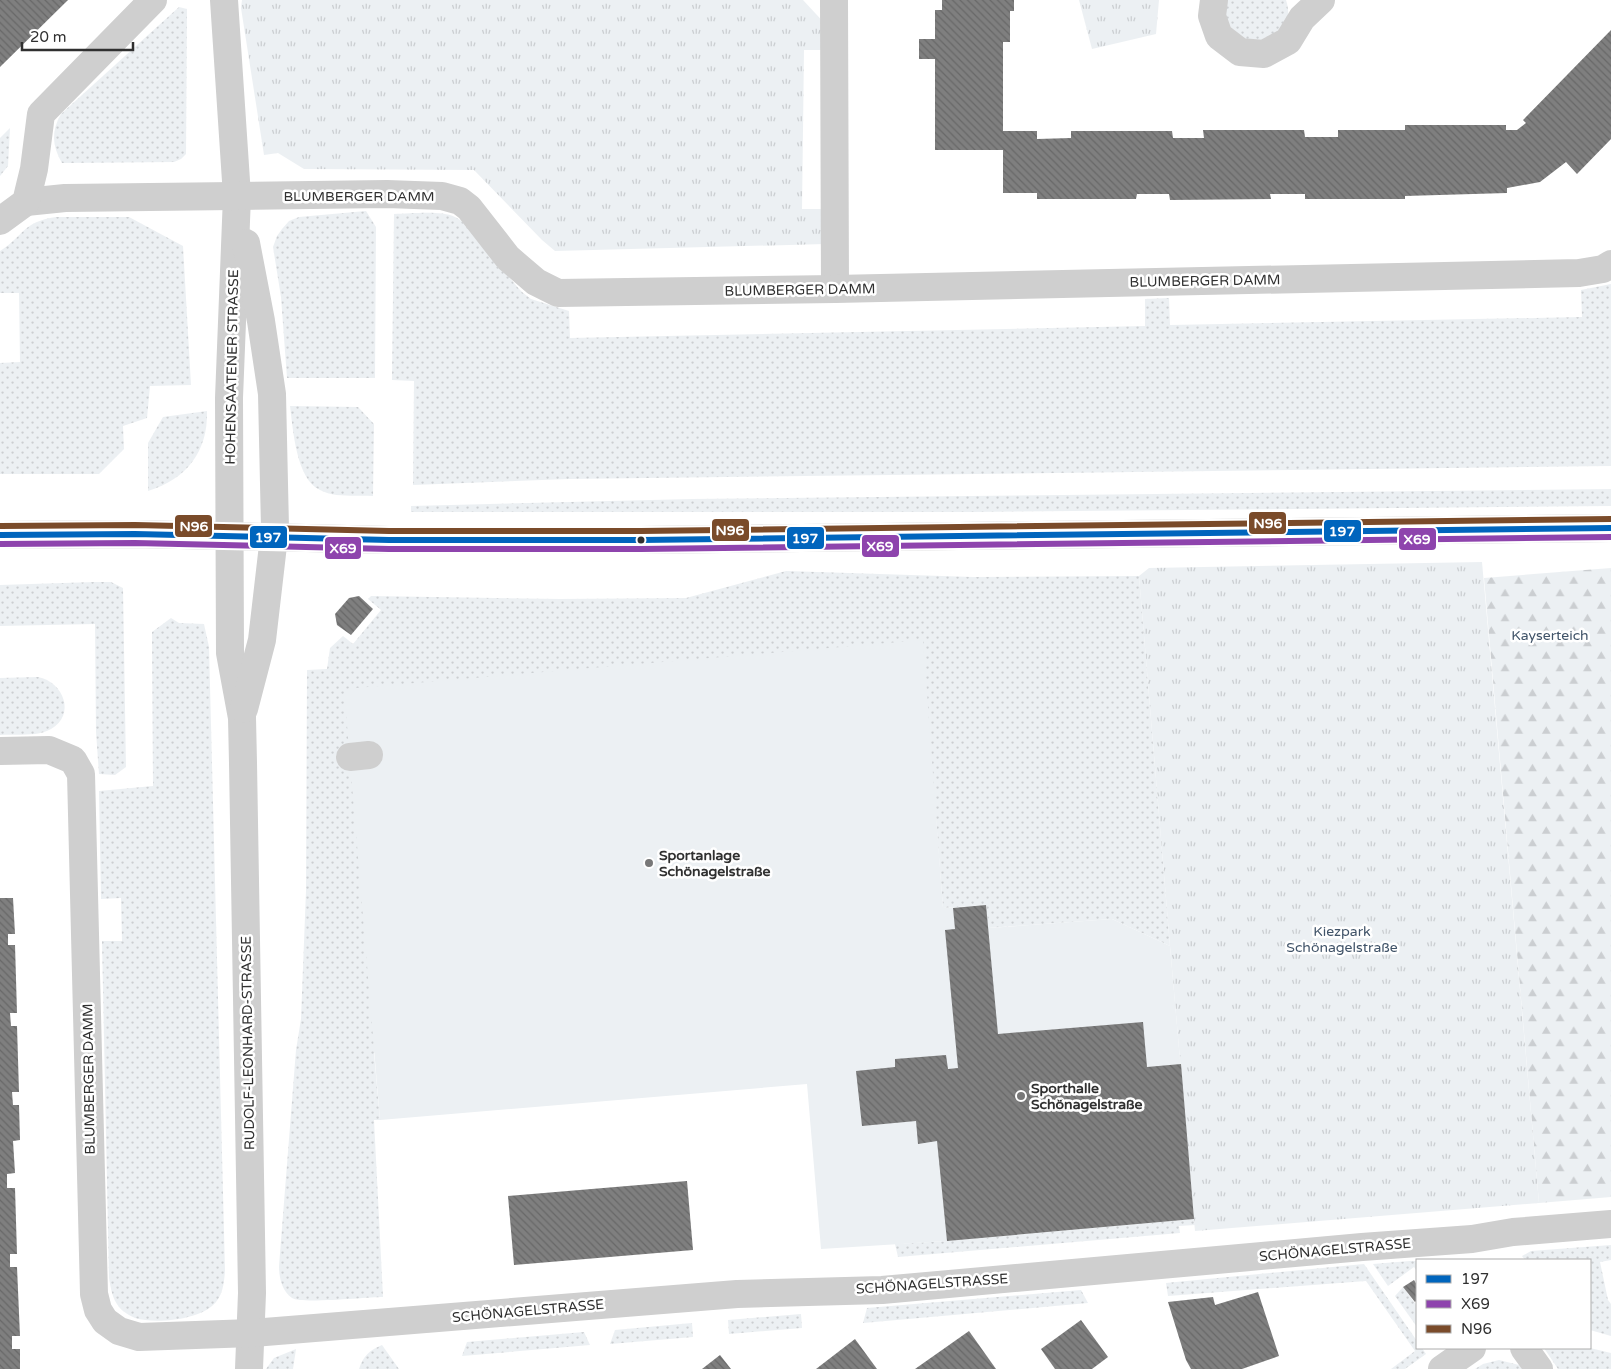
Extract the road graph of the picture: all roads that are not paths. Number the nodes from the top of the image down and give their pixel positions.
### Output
1 (153, 0) edge
2 (224, 0) edge
3 (834, 0) edge
4 (1214, 0) edge
5 (1321, 0) edge
6 (237, 196) junction
7 (26, 202) junction
8 (0, 221) edge
9 (1611, 264) edge
10 (835, 289) junction
11 (1611, 528) edge
12 (0, 535) edge
13 (230, 537) junction
14 (275, 538) junction
15 (242, 718) junction
16 (0, 752) edge
17 (1611, 1224) edge
18 (1474, 1250) edge
19 (252, 1334) junction
20 (1471, 1349) edge
21 (1525, 1349) edge
22 (249, 1369) edge
23 (1442, 1369) edge
24 (1539, 1369) edge

1 - 7 street
2 - 6 street, HOHENSAATENER STRASSE
3 - 10 street
4 - 5 street
6 - 7 street, BLUMBERGER DAMM
6 - 10 street, BLUMBERGER DAMM
6 - 13 street, HOHENSAATENER STRASSE
6 - 14 street, HOHENSAATENER STRASSE
7 - 8 street
9 - 10 street, BLUMBERGER DAMM
11 - 14 main road
12 - 13 main road
13 - 14 main road
13 - 15 street, RUDOLF-LEONHARD-STRASSE
14 - 15 street, RUDOLF-LEONHARD-STRASSE
15 - 19 street, RUDOLF-LEONHARD-STRASSE
16 - 19 street, BLUMBERGER DAMM
17 - 18 street, SCHÖNAGELSTRASSE
18 - 19 street, SCHÖNAGELSTRASSE
19 - 22 street, RUDOLF-LEONHARD-STRASSE
20 - 23 street
21 - 24 street

